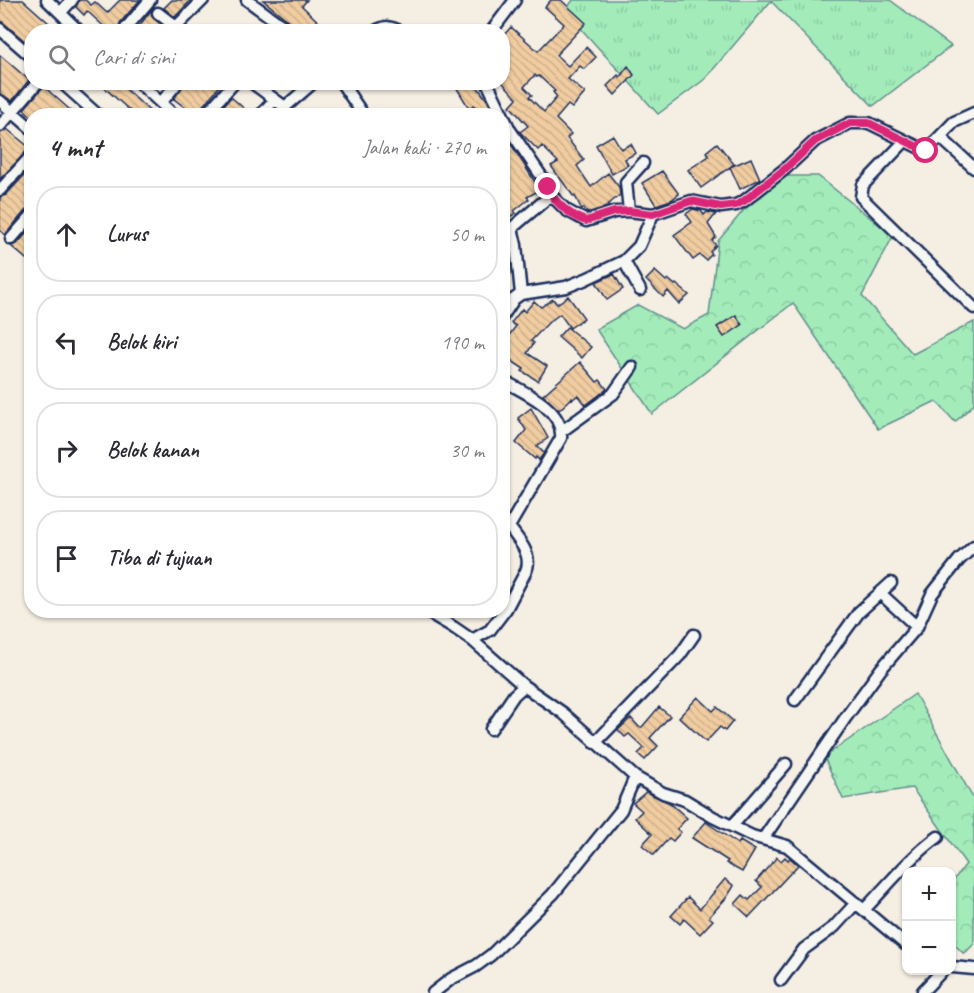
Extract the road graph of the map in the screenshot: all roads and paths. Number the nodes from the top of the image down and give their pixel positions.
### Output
1 (47, 0) edge
2 (72, 0) edge
3 (150, 0) edge
4 (203, 0) edge
5 (247, 0) edge
6 (515, 0) edge
7 (61, 12) junction
8 (158, 13) dead end
9 (72, 24) edge
10 (129, 24) edge
11 (172, 24) edge
12 (180, 24) edge
13 (280, 24) edge
14 (497, 24) edge
15 (0, 29) edge
16 (24, 50) edge
17 (31, 90) edge
18 (70, 90) edge
19 (147, 90) edge
20 (172, 90) edge
21 (228, 90) edge
22 (261, 90) edge
23 (305, 90) edge
24 (346, 90) edge
25 (491, 90) edge
26 (274, 100) junction
27 (0, 102) edge
28 (161, 103) junction
29 (90, 108) edge
30 (166, 108) edge
31 (211, 108) edge
32 (268, 108) edge
33 (359, 108) edge
34 (499, 108) edge
35 (12, 112) junction
36 (974, 113) edge
37 (24, 122) edge
38 (0, 126) edge
39 (510, 130) edge
40 (940, 137) junction
41 (905, 141) junction
42 (643, 163) dead end
43 (24, 164) edge
44 (974, 168) edge
45 (0, 190) edge
46 (550, 195) junction
47 (629, 211) junction
48 (653, 214) junction
49 (24, 224) edge
50 (510, 228) edge
51 (510, 235) edge
52 (11, 239) dead end
53 (624, 261) junction
54 (640, 290) dead end
55 (521, 294) junction
56 (510, 305) edge
57 (974, 308) edge
58 (632, 367) dead end
59 (510, 384) edge
60 (562, 431) junction
61 (510, 525) edge
62 (510, 528) edge
63 (974, 546) edge
64 (891, 583) dead end
65 (880, 593) junction
66 (510, 601) edge
67 (437, 618) edge
68 (499, 618) edge
69 (916, 627) junction
70 (694, 634) dead end
71 (472, 640) junction
72 (524, 686) junction
73 (795, 700) dead end
74 (491, 729) dead end
75 (595, 743) junction
76 (786, 764) dead end
77 (635, 777) junction
78 (732, 826) junction
79 (938, 837) dead end
80 (763, 839) junction
81 (860, 907) junction
82 (902, 942) edge
83 (956, 967) edge
84 (974, 969) edge
85 (937, 975) edge
86 (781, 980) dead end
87 (923, 992) edge
88 (433, 993) edge

1 - 7 street
2 - 7 street
3 - 10 street
4 - 12 street
5 - 13 street
6 - 14 street
7 - 9 street
8 - 11 street
15 - 16 street
17 - 35 street
18 - 29 street
19 - 28 street
20 - 28 street
21 - 31 street
22 - 26 street
23 - 26 street
24 - 33 street
25 - 34 street
26 - 32 street
27 - 35 street
28 - 30 street
35 - 37 street
35 - 38 street
36 - 40 street
39 - 46 street
40 - 41 street
40 - 44 street
41 - 48 street
41 - 57 street
42 - 47 street
43 - 45 street
46 - 47 street
46 - 50 street
47 - 48 street
48 - 53 street
49 - 52 street
51 - 55 street
53 - 54 street
53 - 55 street
55 - 56 street
58 - 60 street
59 - 60 street
60 - 61 street
62 - 66 street
63 - 69 street
64 - 65 street
65 - 69 street
65 - 73 street
67 - 71 street
68 - 71 street
69 - 80 street
70 - 75 street
71 - 72 street
72 - 74 street
72 - 75 street
75 - 77 street
76 - 78 street
77 - 78 street
77 - 88 street
78 - 80 street
79 - 81 street
80 - 81 street
81 - 82 street
81 - 86 street
83 - 84 street
85 - 87 street

